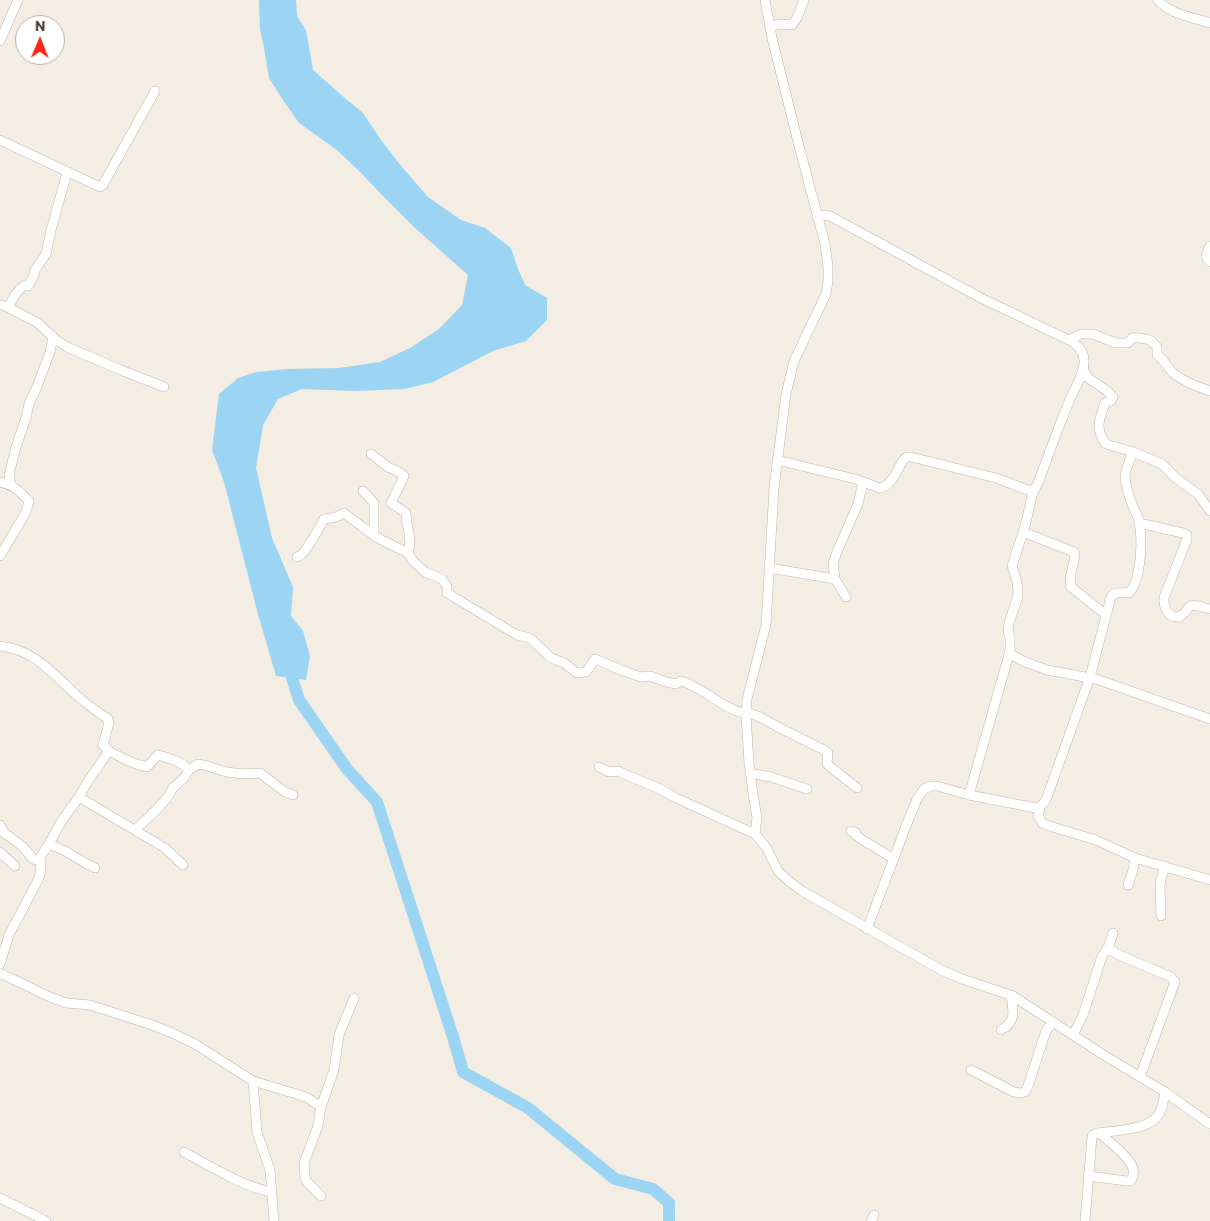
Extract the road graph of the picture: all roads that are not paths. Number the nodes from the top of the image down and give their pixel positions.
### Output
1 (18, 0) edge
2 (765, 0) edge
3 (804, 0) edge
4 (1158, 0) edge
5 (1210, 22) edge
6 (773, 25) junction
7 (0, 40) edge
8 (155, 91) dead end
9 (0, 140) edge
10 (67, 173) junction
11 (821, 216) junction
12 (1210, 246) edge
13 (1210, 262) edge
14 (0, 305) edge
15 (9, 308) junction
16 (53, 337) junction
17 (1069, 340) junction
18 (1083, 369) junction
19 (164, 387) dead end
20 (1210, 391) edge
21 (1133, 452) junction
22 (371, 454) dead end
23 (780, 461) junction
24 (0, 482) edge
25 (863, 482) junction
26 (11, 484) junction
27 (363, 490) dead end
28 (1033, 492) junction
29 (1210, 511) edge
30 (1139, 523) junction
31 (1023, 532) junction
32 (374, 534) junction
33 (408, 553) junction
34 (0, 556) edge
35 (297, 556) dead end
36 (772, 569) junction
37 (835, 579) junction
38 (846, 597) dead end
39 (1210, 609) edge
40 (1106, 616) junction
41 (0, 646) edge
42 (1010, 651) junction
43 (1090, 677) junction
44 (748, 713) junction
45 (1210, 719) edge
46 (109, 751) junction
47 (599, 767) dead end
48 (189, 770) junction
49 (753, 773) junction
50 (857, 788) dead end
51 (807, 789) dead end
52 (292, 795) dead end
53 (969, 795) junction
54 (79, 797) junction
55 (1040, 808) junction
56 (0, 826) edge
57 (134, 830) junction
58 (851, 832) dead end
59 (755, 834) junction
60 (49, 844) junction
61 (0, 852) edge
62 (1135, 858) junction
63 (894, 859) junction
64 (40, 861) junction
65 (183, 865) dead end
66 (15, 866) dead end
67 (1165, 866) junction
68 (95, 868) dead end
69 (1210, 880) edge
70 (1128, 885) dead end
71 (1161, 916) dead end
72 (869, 926) junction
73 (0, 930) edge
74 (1113, 933) dead end
75 (10, 935) junction
76 (1108, 948) junction
77 (0, 964) edge
78 (0, 973) edge
79 (1011, 995) junction
80 (354, 998) dead end
81 (1053, 1022) junction
82 (1001, 1030) dead end
83 (1075, 1032) junction
84 (971, 1070) dead end
85 (1140, 1078) junction
86 (253, 1081) junction
87 (1165, 1092) junction
88 (321, 1107) junction
89 (1210, 1124) edge
90 (1099, 1133) junction
91 (184, 1152) dead end
92 (1088, 1176) junction
93 (272, 1192) junction
94 (321, 1196) dead end
95 (0, 1198) edge
96 (46, 1221) edge
97 (274, 1221) edge
98 (1085, 1221) edge

1 - 7 street
2 - 6 street
3 - 6 street
4 - 5 street
6 - 11 street
8 - 10 street
9 - 10 street
10 - 15 street
11 - 17 street
11 - 23 street
12 - 13 street
14 - 15 street
15 - 16 street
16 - 19 street
16 - 26 street
17 - 18 street
17 - 20 street
18 - 21 street
18 - 28 street
21 - 29 street
21 - 30 street
22 - 33 street
23 - 25 street
23 - 36 street
24 - 26 street
25 - 28 street
25 - 37 street
26 - 34 street
27 - 32 street
28 - 31 street
30 - 39 street
30 - 40 street
31 - 40 street
31 - 42 street
32 - 33 street
32 - 35 street
33 - 44 street
36 - 37 street
36 - 44 street
37 - 38 street
40 - 43 street
41 - 46 street
42 - 43 street
42 - 53 street
43 - 45 street
43 - 55 street
44 - 49 street
44 - 50 street
46 - 48 street
46 - 54 street
47 - 59 street
48 - 52 street
48 - 57 street
49 - 51 street
49 - 59 street
53 - 55 street
53 - 63 street
54 - 57 street
54 - 60 street
55 - 62 street
56 - 64 street
57 - 65 street
58 - 63 street
59 - 72 street
60 - 64 street
60 - 68 street
61 - 66 street
62 - 67 street
62 - 70 street
63 - 72 street
64 - 75 street
67 - 69 street
67 - 71 street
72 - 79 street
73 - 75 street
74 - 76 street
75 - 77 street
76 - 83 street
76 - 85 street
78 - 86 street
79 - 81 street
79 - 82 street
80 - 88 street
81 - 83 street
81 - 84 street
83 - 85 street
85 - 87 street
86 - 88 street
86 - 93 street
87 - 89 street
87 - 90 street
88 - 94 street
90 - 92 street
90 - 92 street
91 - 93 street
92 - 98 street
93 - 97 street
95 - 96 street

